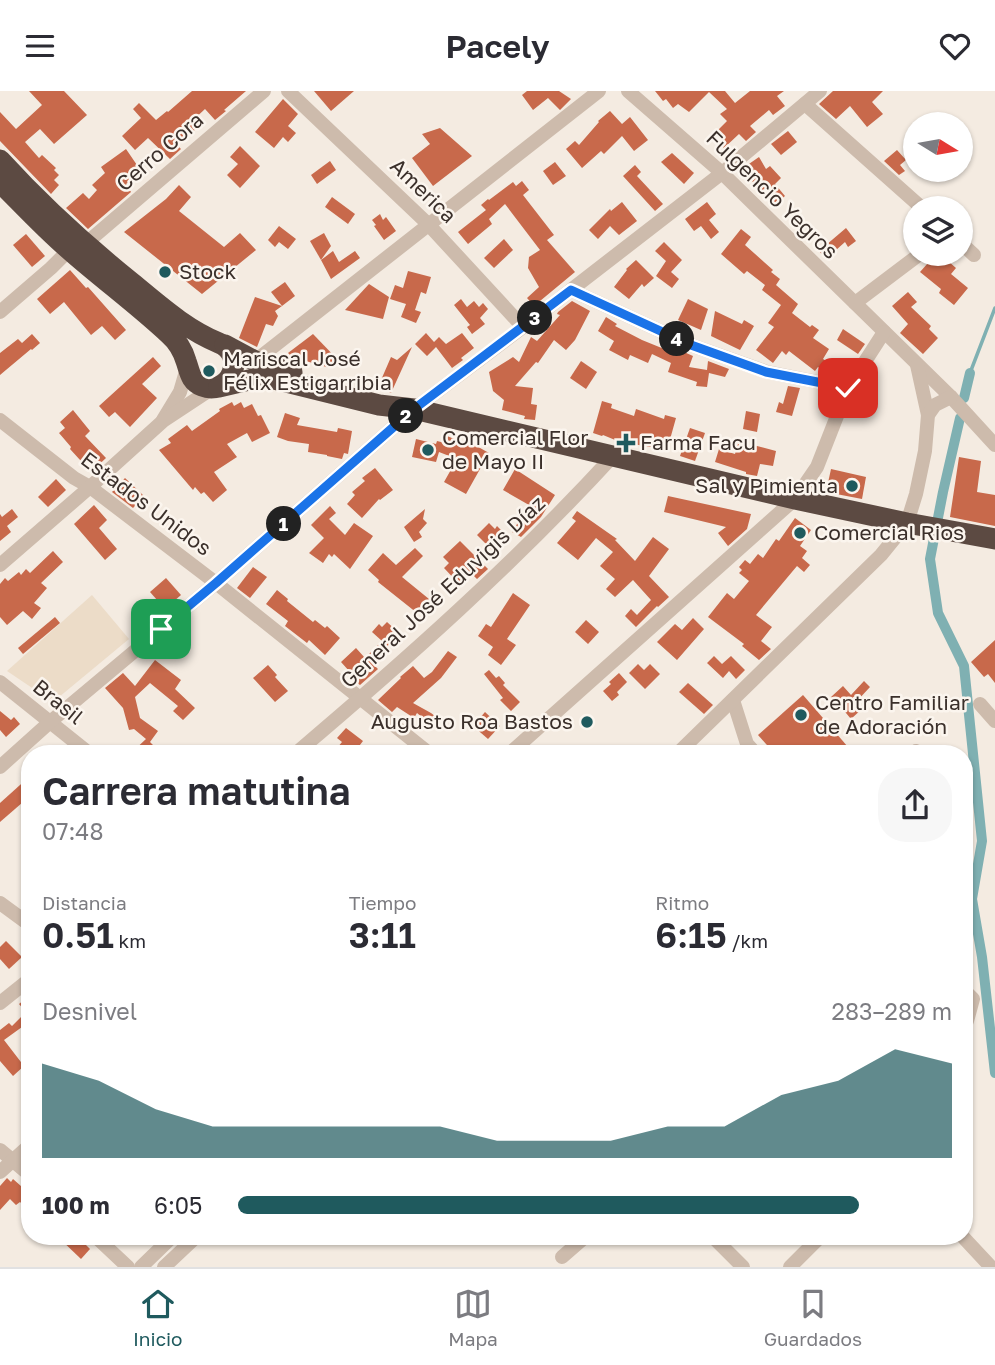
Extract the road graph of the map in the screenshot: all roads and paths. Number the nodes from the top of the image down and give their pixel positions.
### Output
1 (264, 91) edge
2 (288, 91) edge
3 (600, 91) edge
4 (628, 91) edge
5 (820, 91) edge
6 (805, 104) junction
7 (0, 160) edge
8 (722, 173) junction
9 (0, 182) edge
10 (908, 196) edge
11 (428, 224) junction
12 (77, 248) junction
13 (904, 266) edge
14 (571, 290) junction
15 (855, 303) junction
16 (0, 312) edge
17 (523, 327) junction
18 (884, 332) junction
19 (219, 343) junction
20 (255, 361) junction
21 (916, 363) junction
22 (187, 366) junction
23 (216, 387) junction
24 (848, 388) junction
25 (951, 397) junction
26 (414, 409) junction
27 (928, 415) junction
28 (0, 420) edge
29 (163, 421) junction
30 (995, 445) edge
31 (614, 456) junction
32 (90, 487) junction
33 (795, 499) junction
34 (907, 523) junction
35 (995, 539) edge
36 (0, 565) edge
37 (216, 583) junction
38 (0, 682) edge
39 (360, 699) junction
40 (733, 700) junction
41 (980, 704) dead end
42 (995, 721) edge
43 (50, 722) junction
44 (24, 745) edge
45 (79, 745) edge
46 (306, 745) edge
47 (419, 745) edge
48 (519, 745) edge
49 (686, 745) edge
50 (748, 745) edge
51 (21, 748) edge
52 (0, 767) edge
53 (0, 903) edge
54 (21, 918) edge
55 (21, 986) edge
56 (0, 1003) edge
57 (0, 1150) edge
58 (21, 1153) edge
59 (13, 1160) junction
60 (21, 1167) edge
61 (0, 1172) edge
62 (105, 1245) edge
63 (164, 1245) edge
64 (188, 1245) edge
65 (576, 1245) edge
66 (721, 1245) edge
67 (812, 1245) edge
68 (970, 1245) edge
69 (562, 1257) dead end
70 (128, 1267) edge
71 (141, 1267) edge
72 (164, 1267) edge
73 (743, 1267) edge
74 (790, 1267) edge
75 (991, 1267) edge

1 - 12 street, Cerro Cora
2 - 11 street, America
3 - 11 street
4 - 8 street, Fulgencio Yegros
5 - 6 street
6 - 8 street
6 - 10 street
7 - 12 highway
8 - 14 street
8 - 15 street, Fulgencio Yegros
9 - 12 highway
11 - 17 street, America
11 - 20 street
12 - 16 street, Cerro Cora
12 - 19 highway
12 - 22 highway
13 - 15 street
14 - 17 street
14 - 24 street
15 - 18 street, Fulgencio Yegros
17 - 26 street
18 - 21 street, Fulgencio Yegros
18 - 24 street
19 - 20 highway
19 - 22 highway
19 - 23 highway
20 - 26 highway
21 - 25 street, Fulgencio Yegros
21 - 27 street
22 - 23 highway
22 - 29 street
23 - 26 highway
23 - 29 street
24 - 33 street
25 - 27 street
25 - 30 street, Fulgencio Yegros
26 - 31 highway
26 - 37 street
27 - 34 street
28 - 32 street, Estados Unidos
29 - 32 street
31 - 33 highway
31 - 39 street, General José Eduvigis Díaz
32 - 36 street
32 - 37 street, Estados Unidos
33 - 34 highway
33 - 48 street
34 - 35 highway
34 - 40 street
37 - 39 street, Estados Unidos
37 - 43 street
38 - 43 street, Brasil
39 - 46 street, General José Eduvigis Díaz
39 - 47 street, Estados Unidos
40 - 49 street
40 - 50 street
41 - 42 street
43 - 44 street
43 - 45 street, Brasil
51 - 52 street
53 - 54 street
55 - 56 street
57 - 59 street
58 - 59 street
59 - 60 street
59 - 61 street
62 - 70 street
63 - 71 street
64 - 72 street
65 - 69 street
66 - 73 street
67 - 74 street
68 - 75 street

